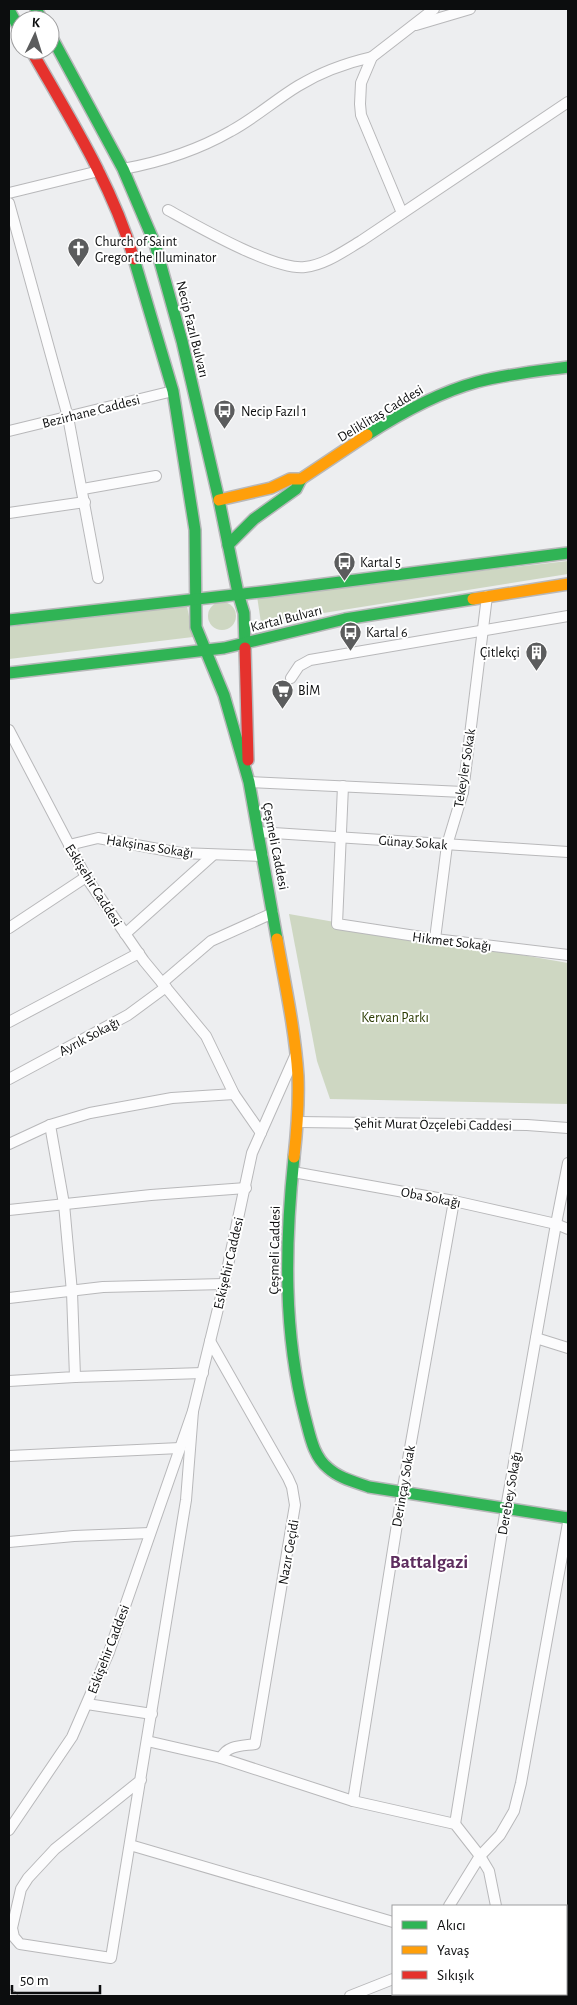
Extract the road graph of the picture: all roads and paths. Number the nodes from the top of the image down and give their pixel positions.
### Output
1 (434, 9) edge
2 (470, 9) edge
3 (411, 27) junction
4 (60, 52) edge
5 (372, 57) junction
6 (37, 60) edge
7 (568, 102) edge
8 (123, 169) junction
9 (99, 171) junction
10 (9, 193) edge
11 (9, 203) edge
12 (168, 210) dead end
13 (402, 213) junction
14 (568, 367) edge
15 (173, 391) junction
16 (68, 416) junction
17 (9, 432) edge
18 (156, 476) dead end
19 (301, 479) junction
20 (83, 489) junction
21 (219, 500) junction
22 (85, 502) junction
23 (9, 513) edge
24 (228, 544) junction
25 (568, 552) edge
26 (98, 578) dead end
27 (568, 584) edge
28 (238, 593) junction
29 (487, 596) junction
30 (195, 599) junction
31 (568, 616) edge
32 (9, 620) edge
33 (483, 631) junction
34 (245, 643) junction
35 (207, 650) junction
36 (9, 673) edge
37 (291, 678) dead end
38 (9, 730) edge
39 (249, 782) junction
40 (343, 786) junction
41 (463, 792) junction
42 (258, 832) junction
43 (342, 838) junction
44 (69, 845) junction
45 (447, 845) junction
46 (568, 852) edge
47 (213, 855) junction
48 (263, 856) junction
49 (86, 877) junction
50 (273, 913) junction
51 (9, 928) edge
52 (126, 934) junction
53 (436, 939) junction
54 (139, 953) junction
55 (568, 955) edge
56 (164, 985) junction
57 (9, 1022) edge
58 (296, 1055) junction
59 (9, 1079) edge
60 (234, 1094) junction
61 (298, 1122) junction
62 (50, 1125) junction
63 (568, 1128) edge
64 (261, 1133) junction
65 (9, 1144) edge
66 (568, 1163) edge
67 (293, 1172) junction
68 (246, 1188) junction
69 (454, 1201) junction
70 (64, 1204) junction
71 (9, 1210) edge
72 (556, 1224) junction
73 (568, 1229) edge
74 (224, 1284) junction
75 (72, 1292) junction
76 (9, 1298) edge
77 (536, 1338) junction
78 (210, 1340) junction
79 (568, 1348) edge
80 (203, 1373) junction
81 (75, 1377) junction
82 (9, 1381) edge
83 (193, 1411) junction
84 (180, 1448) junction
85 (9, 1456) edge
86 (402, 1493) junction
87 (506, 1508) junction
88 (568, 1518) edge
89 (568, 1523) edge
90 (150, 1533) junction
91 (9, 1542) edge
92 (87, 1704) junction
93 (152, 1714) junction
94 (147, 1742) junction
95 (221, 1758) junction
96 (141, 1780) junction
97 (353, 1802) junction
98 (455, 1824) junction
99 (9, 1830) edge
100 (130, 1845) junction
101 (480, 1856) junction
102 (450, 1905) edge
103 (496, 1905) edge
104 (392, 1922) edge
105 (392, 1979) edge
106 (9, 1995) edge
107 (12, 1996) edge
108 (350, 1996) edge

1 - 3 street
2 - 3 street
3 - 5 street
4 - 8 street, Necip Fazıl Bulvarı
5 - 8 street
5 - 13 street
6 - 9 street
7 - 13 street
8 - 21 street, Necip Fazıl Bulvarı
9 - 10 street
9 - 15 street
11 - 16 street
12 - 13 street
14 - 19 street, Deliklitaş Caddesi
15 - 16 street, Bezirhane Caddesi
15 - 30 street
16 - 17 street, Bezirhane Caddesi
16 - 20 street
18 - 20 street
19 - 21 street, Deliklitaş Caddesi
19 - 24 street, Deliklitaş Caddesi
20 - 22 street
21 - 24 street, Necip Fazıl Bulvarı
22 - 23 street
22 - 26 street
24 - 28 street, Necip Fazıl Bulvarı
25 - 28 street, Kartal Bulvarı
27 - 29 street, Kartal Bulvarı
28 - 30 street, Kartal Bulvarı
28 - 34 street, Necip Fazıl Bulvarı
29 - 33 street, Tekeyler Sokak
29 - 34 street, Kartal Bulvarı
30 - 32 street, Kartal Bulvarı
30 - 35 street, Çeşmeli Caddesi
31 - 33 street
33 - 37 street
33 - 41 street, Tekeyler Sokak
34 - 35 street, Kartal Bulvarı
34 - 39 street, Çeşmeli Caddesi
35 - 36 street, Kartal Bulvarı
35 - 39 street, Çeşmeli Caddesi
38 - 44 street, Eskişehir Caddesi
39 - 40 street
39 - 42 street, Çeşmeli Caddesi
40 - 41 street
40 - 43 street
41 - 45 street, Tekeyler Sokak
42 - 43 street, Günay Sokak
42 - 48 street, Çeşmeli Caddesi
43 - 45 street, Günay Sokak
43 - 53 street, Hikmet Sokağı
44 - 47 street, Hakşinas Sokağı
44 - 49 street, Eskişehir Caddesi
45 - 46 street, Günay Sokak
45 - 53 street, Tekeyler Sokak
47 - 48 street, Hakşinas Sokağı
47 - 52 street
48 - 50 street, Çeşmeli Caddesi
49 - 51 street
49 - 52 street, Eskişehir Caddesi
50 - 56 street, Ayrık Sokağı
50 - 58 street, Çeşmeli Caddesi
52 - 54 street, Eskişehir Caddesi
53 - 55 street, Hikmet Sokağı
54 - 56 street, Eskişehir Caddesi
54 - 57 street
56 - 59 street, Ayrık Sokağı
56 - 60 street, Eskişehir Caddesi
58 - 61 street, Çeşmeli Caddesi
58 - 64 street
60 - 62 street
60 - 64 street, Eskişehir Caddesi
61 - 63 street, Şehit Murat Özçelebi Caddesi
61 - 67 street, Çeşmeli Caddesi
62 - 65 street
62 - 70 street
64 - 68 street, Eskişehir Caddesi
66 - 72 street, Derebey Sokağı
67 - 69 street, Oba Sokağı
67 - 86 street, Çeşmeli Caddesi
68 - 70 street
68 - 74 street, Eskişehir Caddesi
69 - 72 street, Oba Sokağı
69 - 86 street, Derinçay Sokak
70 - 71 street
70 - 75 street
72 - 73 street, Oba Sokağı
72 - 77 street, Derebey Sokağı
74 - 75 street
74 - 78 street, Eskişehir Caddesi
75 - 76 street
75 - 81 street
77 - 79 street
77 - 87 street, Derebey Sokağı
78 - 80 street, Eskişehir Caddesi
78 - 95 street, Nazır Geçidi
80 - 81 street
80 - 83 street, Eskişehir Caddesi
81 - 82 street
83 - 84 street, Eskişehir Caddesi
83 - 93 street
84 - 85 street
84 - 90 street, Eskişehir Caddesi
86 - 87 street, Çeşmeli Caddesi
86 - 97 street, Derinçay Sokak
87 - 88 street, Çeşmeli Caddesi
87 - 98 street, Derebey Sokağı
89 - 101 street
90 - 91 street
90 - 92 street, Eskişehir Caddesi
92 - 93 street
92 - 99 street, Eskişehir Caddesi
93 - 94 street
94 - 95 street
94 - 96 street
95 - 97 street
96 - 100 street
96 - 100 street
97 - 98 street
98 - 101 street
100 - 104 street
101 - 102 street
101 - 103 street
105 - 108 street
106 - 107 street

